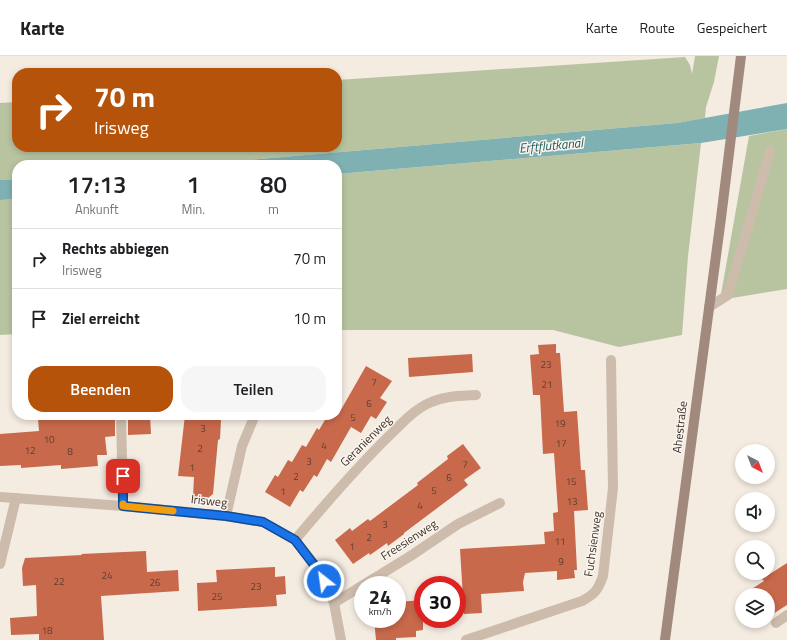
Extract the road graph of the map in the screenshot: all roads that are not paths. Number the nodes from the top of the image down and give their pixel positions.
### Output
1 (741, 56) edge
2 (770, 151) dead end
3 (709, 308) junction
4 (611, 360) dead end
5 (476, 395) dead end
6 (121, 420) edge
7 (254, 420) edge
8 (0, 497) edge
9 (16, 498) junction
10 (500, 503) dead end
11 (123, 506) junction
12 (226, 516) junction
13 (295, 540) junction
14 (0, 564) edge
15 (334, 603) junction
16 (787, 615) edge
17 (776, 623) dead end
18 (341, 640) edge
19 (466, 640) edge
20 (666, 640) edge

1 - 3 street, Ahestraße
2 - 3 street
3 - 20 street, Ahestraße
4 - 19 street, Fuchsienweg
5 - 13 street, Geranienweg
6 - 11 street
7 - 12 street
8 - 9 street, Irisweg
9 - 11 street, Irisweg
9 - 14 street
10 - 15 street, Freesienweg
11 - 12 street, Irisweg
12 - 13 street, Irisweg
13 - 15 street, Irisweg
15 - 18 street, Irisweg
16 - 17 street

